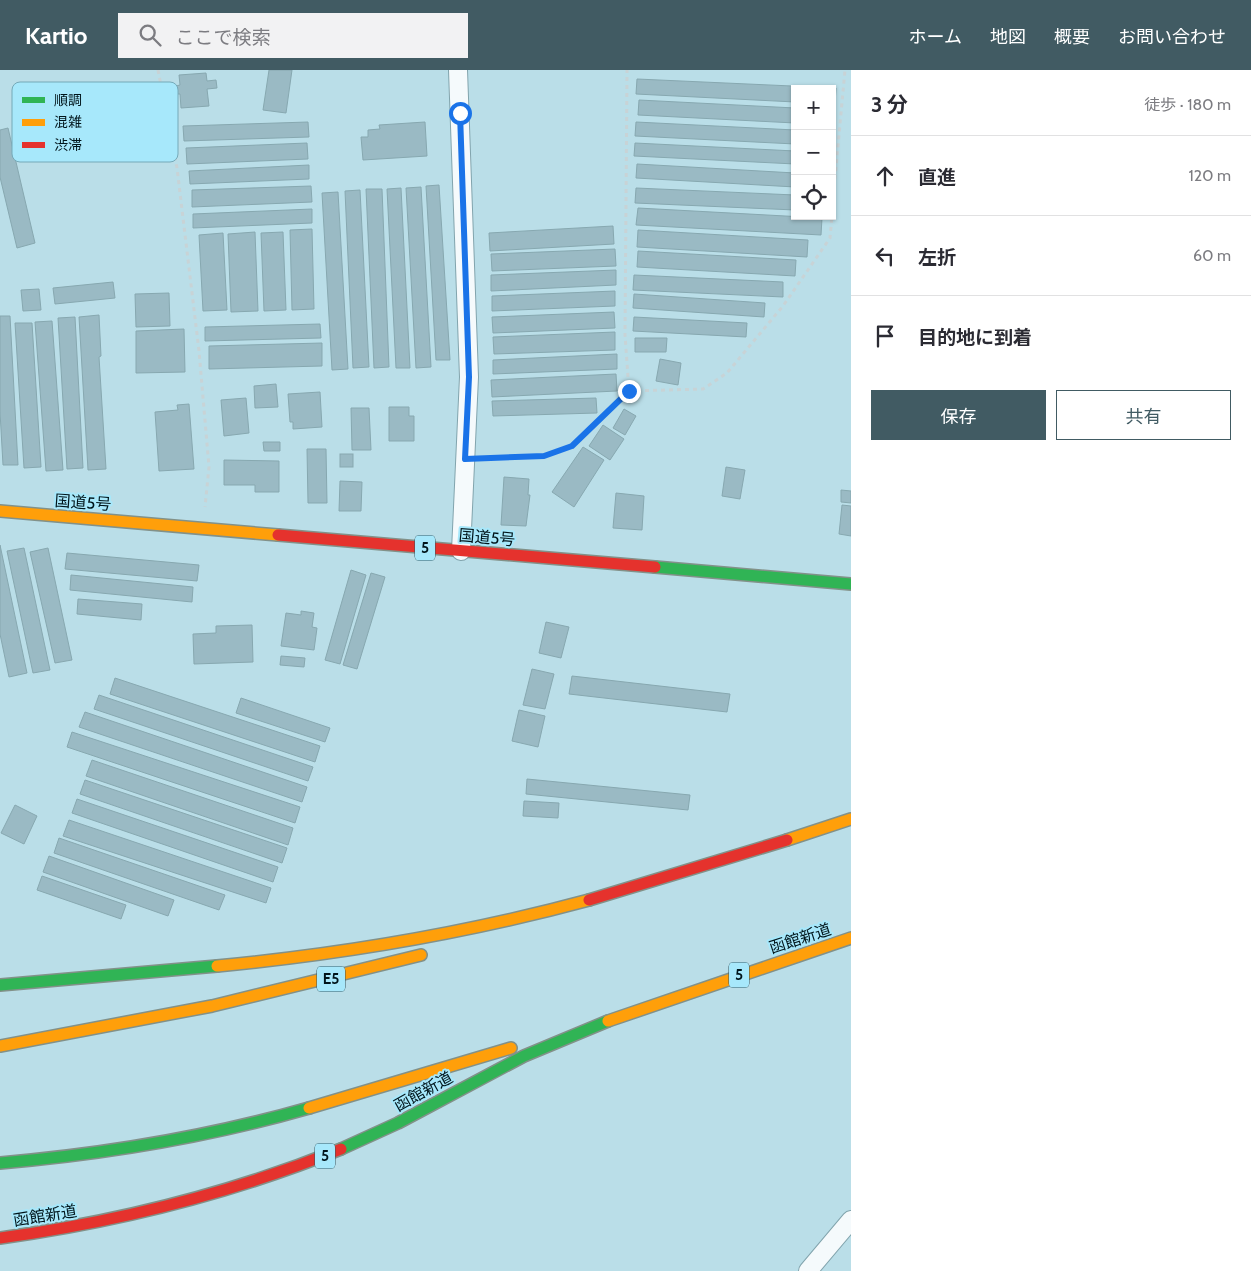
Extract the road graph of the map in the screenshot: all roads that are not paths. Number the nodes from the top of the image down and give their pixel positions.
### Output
1 (458, 70) edge
2 (0, 511) edge
3 (461, 551) junction
4 (851, 584) edge
5 (851, 819) edge
6 (654, 883) junction
7 (851, 938) edge
8 (473, 940) dead end
9 (436, 950) dead end
10 (0, 985) edge
11 (628, 1012) junction
12 (0, 1046) edge
13 (0, 1163) edge
14 (851, 1220) edge
15 (0, 1238) edge
16 (808, 1271) edge

1 - 3 street
2 - 3 highway, 国道5号 / 5
3 - 4 highway, 国道5号 / 5
5 - 6 highway
6 - 8 highway
6 - 10 highway
7 - 11 highway, 函館新道 / 5
9 - 12 highway, E5
11 - 13 highway
11 - 15 highway, 函館新道 / 5
14 - 16 street

